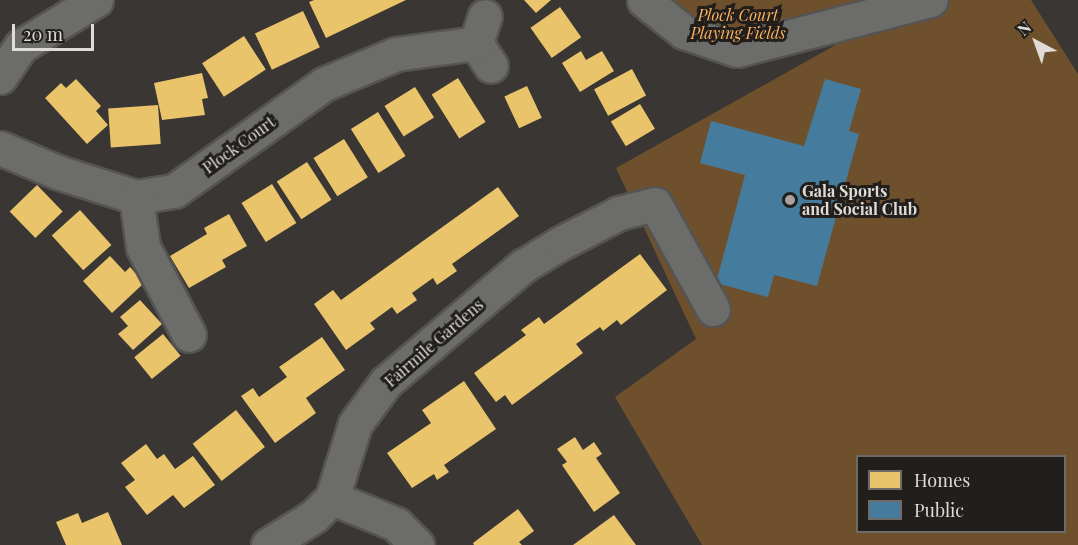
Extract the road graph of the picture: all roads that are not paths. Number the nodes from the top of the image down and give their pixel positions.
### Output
1 (96, 0) edge
2 (644, 0) edge
3 (931, 0) edge
4 (484, 42) dead end
5 (0, 77) edge
6 (0, 148) edge
7 (136, 197) junction
8 (713, 309) dead end
9 (189, 335) dead end
10 (332, 498) junction
11 (268, 545) edge
12 (417, 545) edge

1 - 5 street
2 - 3 street
4 - 7 street, Plock Court
6 - 7 street, Plock Court
7 - 9 street
8 - 10 street, Fairmile Gardens
10 - 11 street, Fairmile Gardens
10 - 12 street

